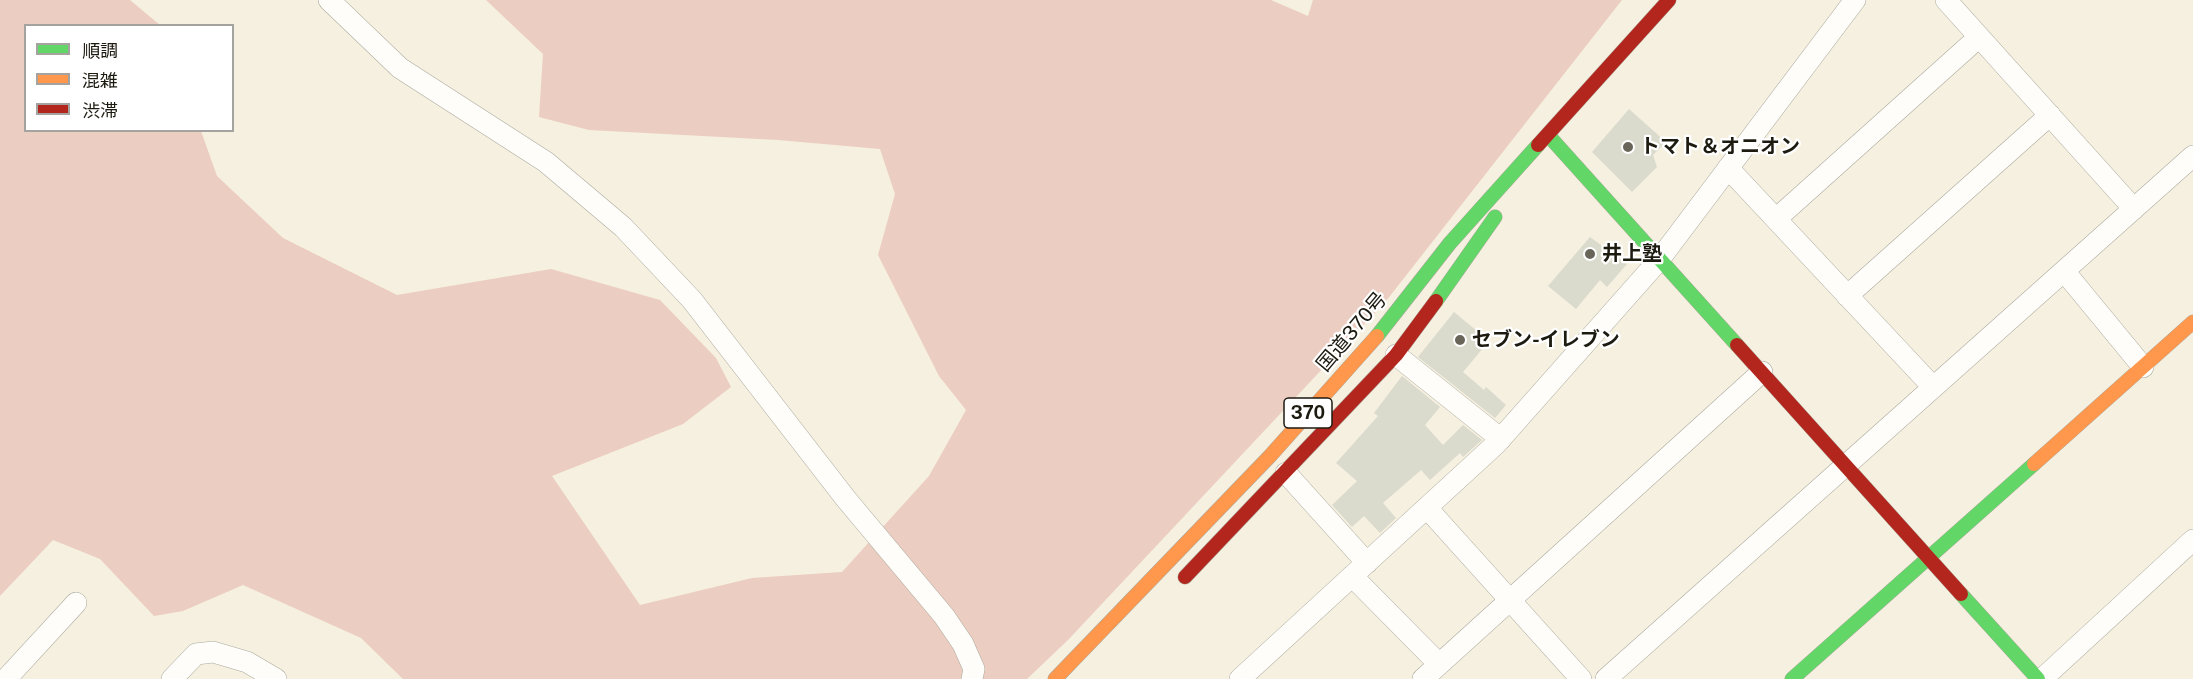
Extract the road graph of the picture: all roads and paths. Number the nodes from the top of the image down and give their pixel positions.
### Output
1 (328, 0) edge
2 (1669, 0) edge
3 (1855, 0) edge
4 (1946, 0) edge
5 (1979, 37) junction
6 (2050, 115) junction
7 (1548, 135) junction
8 (2193, 156) edge
9 (1728, 168) junction
10 (2134, 209) junction
11 (1776, 219) junction
12 (1659, 260) junction
13 (2064, 271) junction
14 (1847, 296) junction
15 (2193, 322) edge
16 (1396, 355) junction
17 (2142, 367) junction
18 (1762, 372) junction
19 (1933, 387) junction
20 (1501, 439) junction
21 (1846, 465) junction
22 (1286, 473) junction
23 (1427, 508) junction
24 (2193, 540) edge
25 (1930, 556) junction
26 (1360, 569) junction
27 (1177, 585) dead end
28 (1510, 600) junction
29 (76, 603) dead end
30 (1439, 664) junction
31 (6, 679) edge
32 (172, 679) edge
33 (276, 679) edge
34 (972, 679) edge
35 (1055, 679) edge
36 (1240, 679) edge
37 (1423, 679) edge
38 (1581, 679) edge
39 (1606, 679) edge
40 (1792, 679) edge
41 (2040, 679) edge

1 - 34 street
2 - 7 main road, 国道370号 / 370
3 - 9 street
4 - 5 street
5 - 6 street
5 - 11 street
6 - 10 street
6 - 14 street
7 - 12 main road
7 - 16 main road, 国道370号 / 370
7 - 35 main road, 国道370号 / 370
8 - 10 street
9 - 11 street
9 - 12 street
10 - 13 street
11 - 14 street
12 - 18 main road
12 - 20 street
13 - 17 street
13 - 19 street
14 - 19 street
15 - 17 main road
16 - 20 street
16 - 22 main road, 国道370号 / 370
17 - 25 main road
18 - 21 main road
18 - 28 street
19 - 21 street
20 - 23 street
21 - 25 main road
21 - 39 street
22 - 26 street
22 - 27 main road, 国道370号 / 370
23 - 26 street
23 - 28 street
24 - 41 street
25 - 40 main road
25 - 41 main road
26 - 30 street
26 - 36 street
28 - 30 street
28 - 38 street
29 - 31 street
30 - 37 street
32 - 33 street

